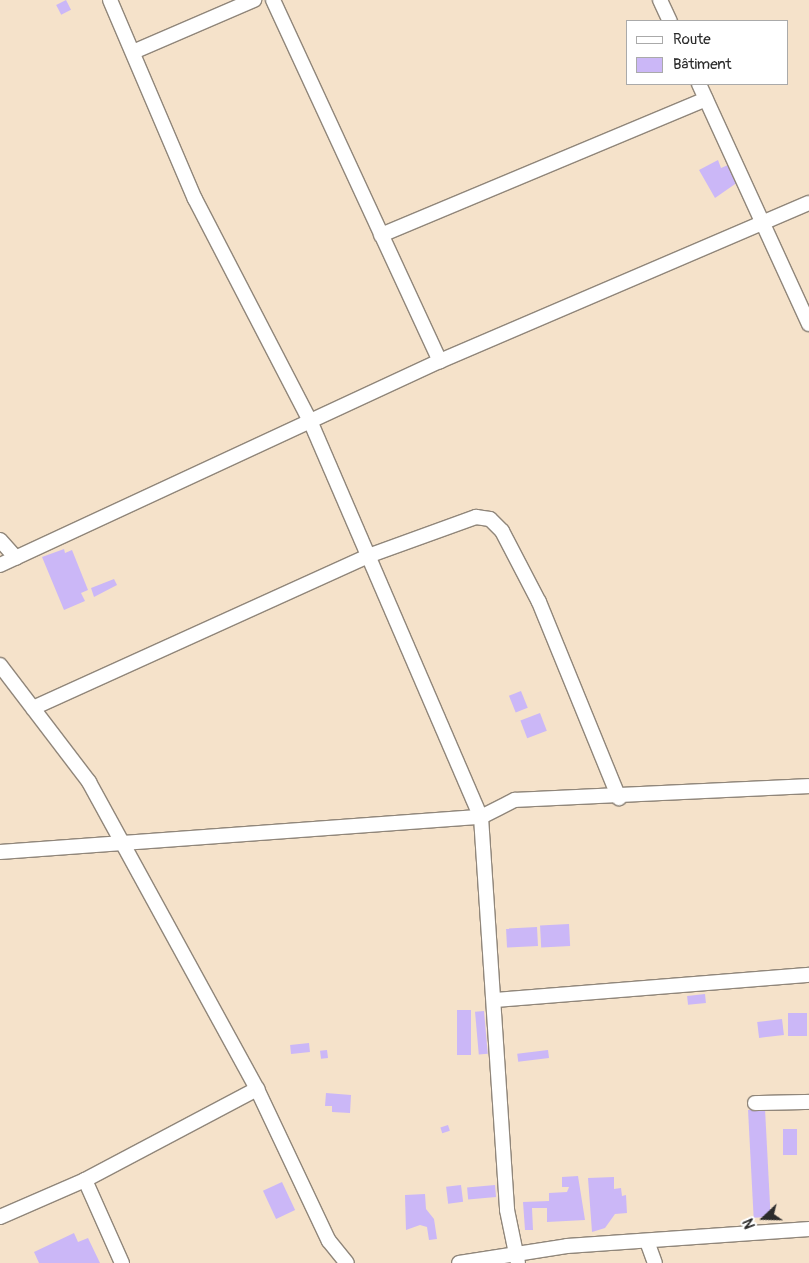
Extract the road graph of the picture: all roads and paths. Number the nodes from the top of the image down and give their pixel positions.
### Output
1 (110, 0) edge
2 (254, 0) edge
3 (273, 0) edge
4 (660, 0) edge
5 (670, 20) edge
6 (133, 52) junction
7 (699, 85) edge
8 (706, 99) junction
9 (809, 203) edge
10 (764, 225) junction
11 (380, 235) junction
12 (809, 324) edge
13 (440, 362) junction
14 (312, 423) junction
15 (0, 540) edge
16 (368, 556) junction
17 (16, 558) junction
18 (0, 565) edge
19 (0, 665) edge
20 (32, 708) junction
21 (809, 786) edge
22 (619, 798) junction
23 (480, 817) junction
24 (120, 842) junction
25 (0, 852) edge
26 (809, 975) edge
27 (496, 1000) junction
28 (257, 1089) junction
29 (809, 1102) edge
30 (755, 1103) dead end
31 (85, 1180) junction
32 (0, 1217) edge
33 (809, 1229) edge
34 (648, 1244) junction
35 (518, 1258) edge
36 (122, 1263) edge
37 (347, 1263) edge
38 (459, 1263) edge
39 (656, 1263) edge

1 - 6 street
2 - 6 street
3 - 11 street
4 - 5 street
6 - 14 street
7 - 8 street
8 - 10 street
8 - 11 street
9 - 10 street
10 - 12 street
10 - 13 street
11 - 13 street
13 - 14 street
14 - 16 street
14 - 17 street
15 - 17 street
16 - 20 street
16 - 22 street
16 - 23 street
17 - 18 street
19 - 20 street
20 - 24 street
21 - 22 street
22 - 23 street
23 - 24 street
23 - 27 street
24 - 25 street
24 - 28 street
26 - 27 street
27 - 35 street
28 - 31 street
28 - 37 street
29 - 30 street
31 - 32 street
31 - 36 street
33 - 34 street
34 - 35 street
34 - 39 street
35 - 38 street

